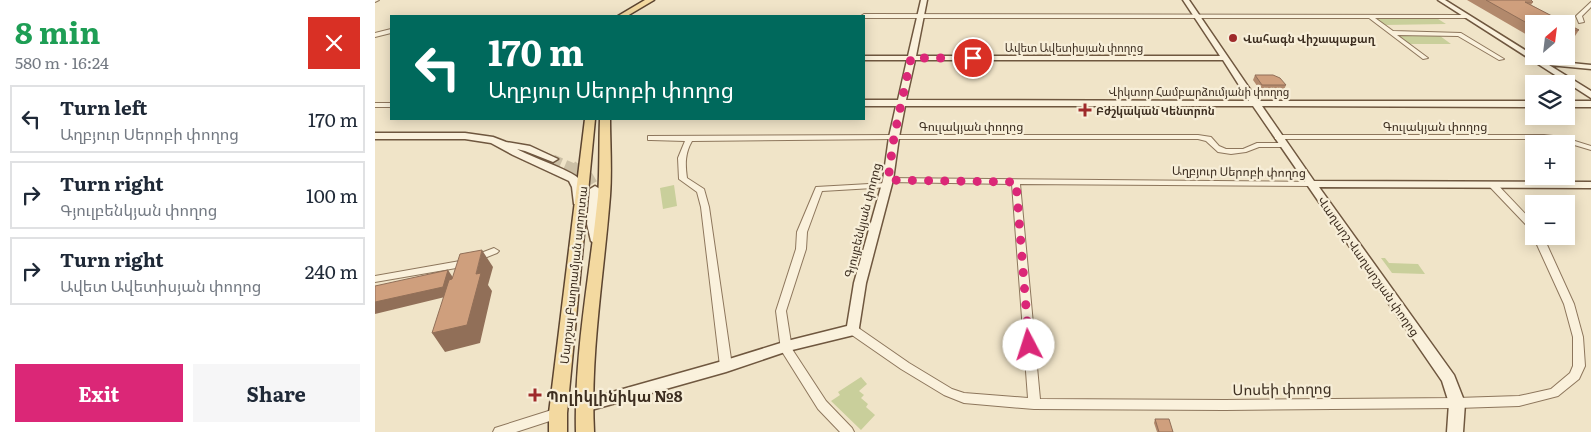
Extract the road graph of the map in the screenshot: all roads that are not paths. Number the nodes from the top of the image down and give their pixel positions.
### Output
1 (644, 0) edge
2 (651, 0) edge
3 (656, 0) edge
4 (924, 0) edge
5 (1181, 0) edge
6 (1186, 0) edge
7 (1441, 0) edge
8 (1591, 4) edge
9 (630, 13) edge
10 (865, 16) edge
11 (920, 16) junction
12 (1194, 17) junction
13 (1370, 17) junction
14 (1468, 17) junction
15 (1581, 22) dead end
16 (390, 31) edge
17 (1391, 33) junction
18 (375, 35) edge
19 (1525, 53) edge
20 (865, 58) edge
21 (911, 58) junction
22 (1224, 58) junction
23 (1425, 58) dead end
24 (1501, 59) dead end
25 (1575, 61) edge
26 (1591, 62) edge
27 (1544, 65) edge
28 (1575, 65) edge
29 (1591, 67) edge
30 (1591, 95) edge
31 (1254, 102) junction
32 (865, 103) edge
33 (902, 103) junction
34 (1525, 104) edge
35 (1575, 104) edge
36 (1591, 104) edge
37 (375, 105) edge
38 (390, 106) edge
39 (590, 120) edge
40 (605, 120) edge
41 (375, 136) edge
42 (894, 137) junction
43 (651, 138) dead end
44 (691, 139) junction
45 (1281, 141) junction
46 (504, 145) junction
47 (1591, 148) edge
48 (553, 159) tunnel mouth
49 (1016, 182) junction
50 (887, 183) junction
51 (1311, 184) junction
52 (1492, 184) junction
53 (1591, 185) edge
54 (595, 189) tunnel mouth
55 (579, 218) junction
56 (1525, 219) edge
57 (597, 241) junction
58 (1542, 245) edge
59 (494, 251) dead end
60 (375, 279) edge
61 (853, 330) junction
62 (787, 346) junction
63 (726, 366) junction
64 (1034, 404) junction
65 (1457, 404) junction
66 (584, 406) junction
67 (558, 413) junction
68 (499, 432) edge
69 (557, 432) edge
70 (585, 432) edge
71 (848, 432) edge
72 (1455, 432) edge

1 - 9 main road
2 - 9 main road
3 - 9 main road
4 - 11 street, Գյուլբենկյան փողոց
5 - 12 street, Վաղարշ Վաղարշյան փողոց
6 - 12 street, Վաղարշ Վաղարշյան փողոց
7 - 14 street
8 - 15 street
10 - 11 street
11 - 12 street
11 - 21 street, Գյուլբենկյան փողոց
12 - 13 street
12 - 22 street, Վաղարշ Վաղարշյան փողոց
13 - 14 street
13 - 17 street
14 - 19 street
16 - 18 street
17 - 23 street
17 - 24 street
20 - 21 street, Ավետ Ավետիսյան փողոց
21 - 22 street, Ավետ Ավետիսյան փողոց
21 - 33 street, Գյուլբենկյան փողոց
22 - 31 street, Վաղարշ Վաղարշյան փողոց
25 - 26 street
27 - 30 street
28 - 29 street
31 - 33 street, Վիկտոր Համբարձումյանի փողոց
31 - 34 street, Վիկտոր Համբարձումյանի փողոց
31 - 45 street, Վաղարշ Վաղարշյան փողոց
32 - 33 street, Վիկտոր Համբարձումյանի փողոց
33 - 42 street, Գյուլբենկյան փողոց
35 - 36 street
37 - 38 street
39 - 55 main road, Մարշալ Բաղրամյան պողոտա
40 - 57 main road, Մարշալ Բաղրամյան պողոտա
41 - 46 street
42 - 44 street, Գուլակյան փողոց
42 - 45 street, Գուլակյան փողոց
42 - 50 street, Գյուլբենկյան փողոց
43 - 44 street, Գուլակյան փողոց
44 - 63 street
45 - 47 street, Գուլակյան փողոց
45 - 51 street, Վաղարշ Վաղարշյան փողոց
46 - 48 street
46 - 55 street
49 - 50 street, Աղբյուր Սերոբի փողոց
49 - 51 street, Աղբյուր Սերոբի փողոց
49 - 64 street
50 - 61 street, Գյուլբենկյան փողոց
50 - 62 street, Աղբյուր Սերոբի փողոց
51 - 52 street, Աղբյուր Սերոբի փողոց
51 - 65 street, Վաղարշ Վաղարշյան փողոց
52 - 53 street, Աղբյուր Սերոբի փողոց
52 - 56 street
54 - 57 street
55 - 67 main road, Մարշալ Բաղրամյան պողոտա
57 - 66 main road, Մարշալ Բաղրամյան պողոտա
58 - 65 street, Սոսեի փողոց
59 - 60 street
61 - 62 street
61 - 64 street, Սոսեի փողոց
62 - 63 street
62 - 71 street
63 - 66 street
64 - 65 street, Սոսեի փողոց
65 - 72 street
66 - 70 main road, Մարշալ Բաղրամյան պողոտա
67 - 68 street
67 - 69 main road, Մարշալ Բաղրամյան պողոտա

